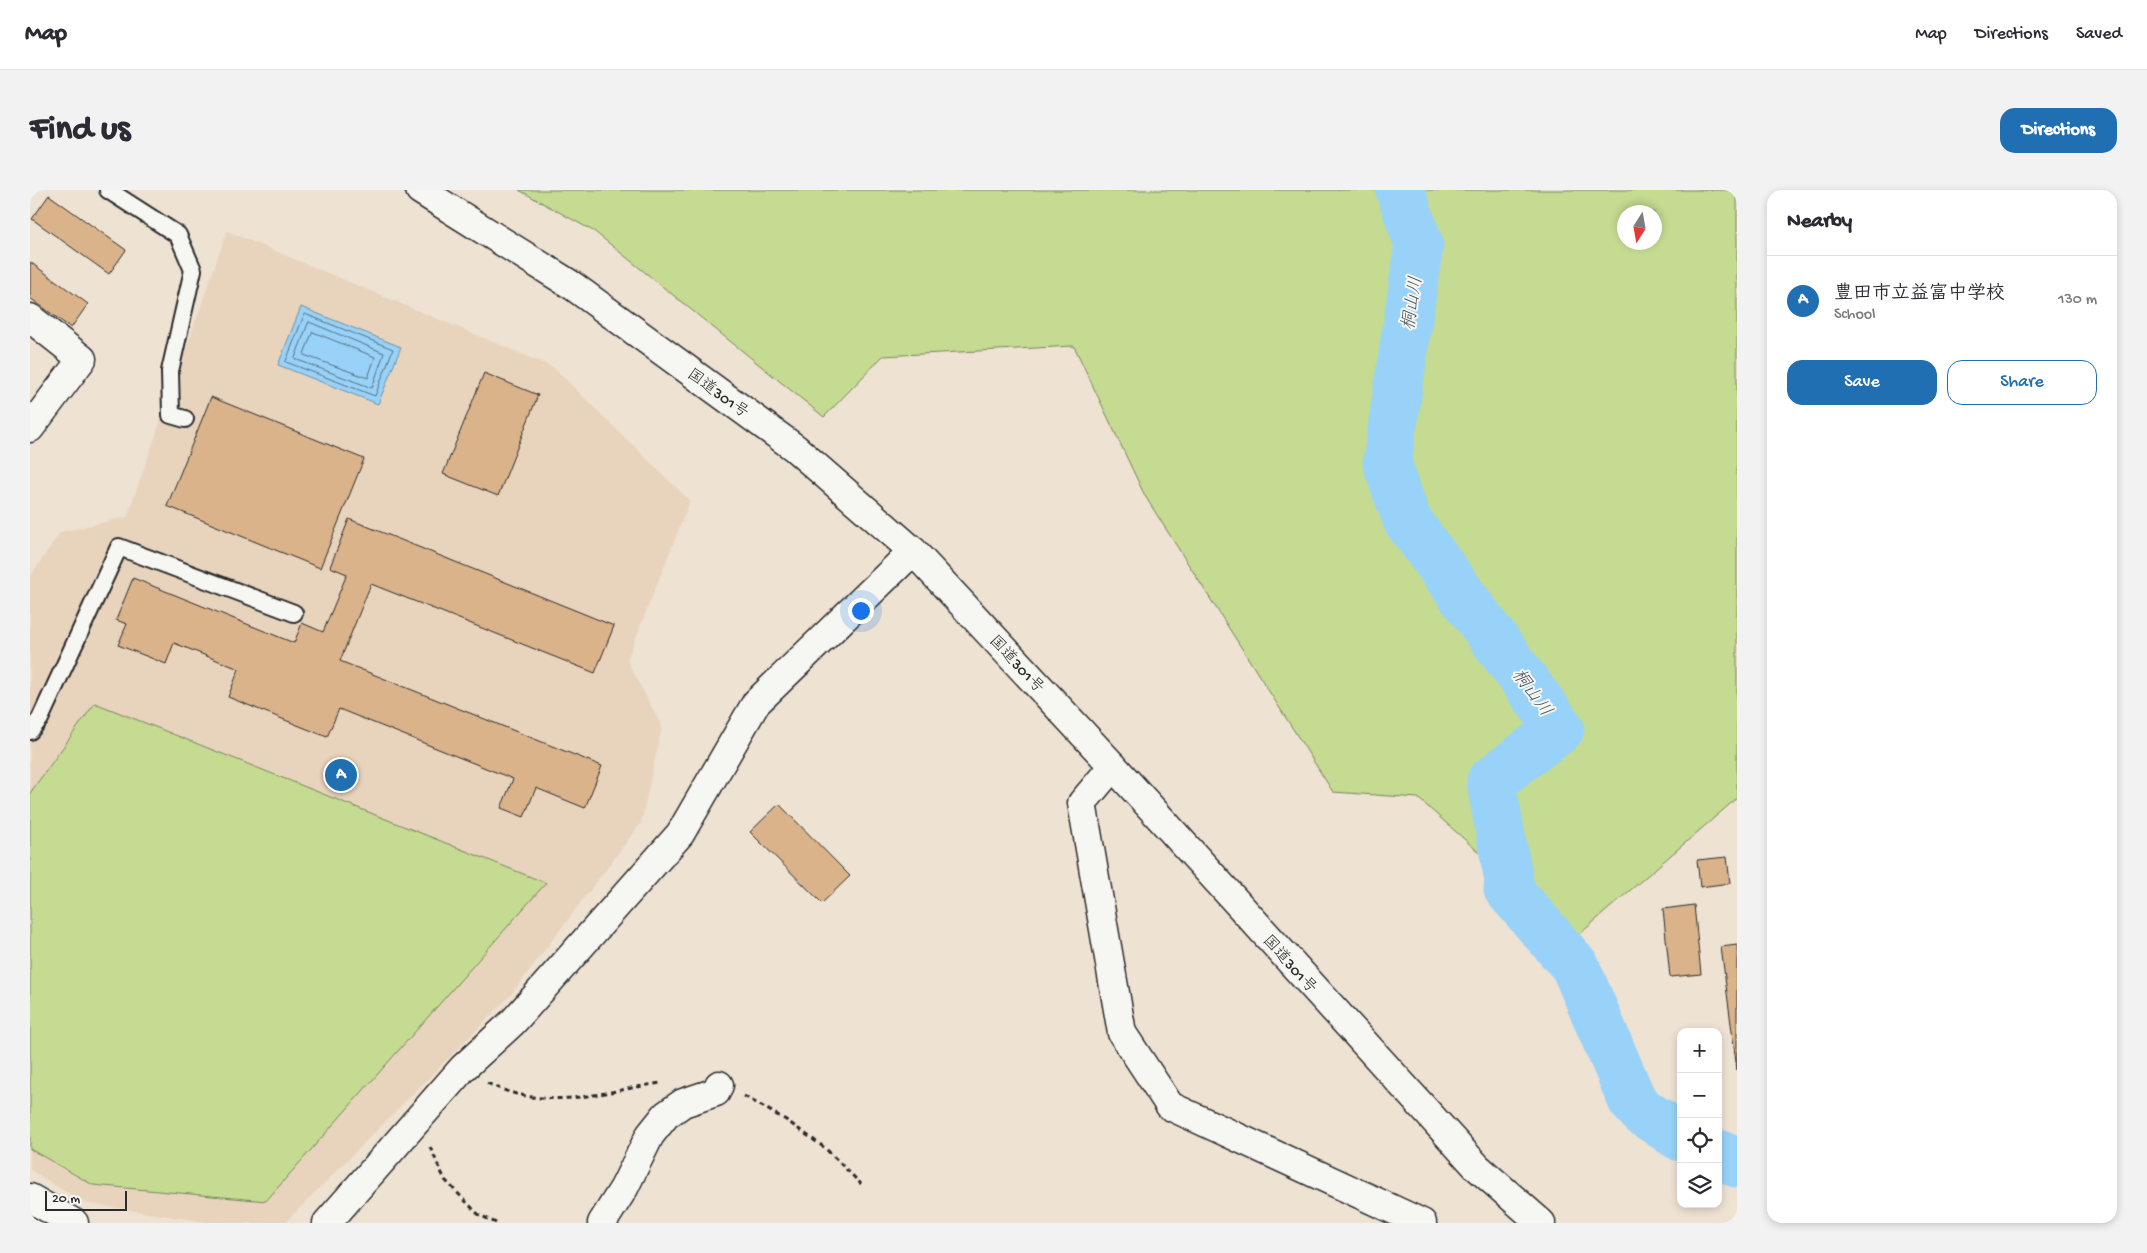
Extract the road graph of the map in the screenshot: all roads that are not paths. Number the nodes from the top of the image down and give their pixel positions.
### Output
1 (108, 190) edge
2 (420, 190) edge
3 (30, 318) edge
4 (185, 420) dead end
5 (30, 428) edge
6 (913, 551) junction
7 (294, 613) dead end
8 (30, 732) edge
9 (1113, 766) junction
10 (719, 1085) dead end
11 (30, 1198) edge
12 (74, 1223) edge
13 (327, 1223) edge
14 (602, 1223) edge
15 (1422, 1223) edge
16 (1541, 1223) edge

1 - 4 lane
2 - 6 main road, 国道301号
3 - 5 main road
6 - 9 main road, 国道301号
6 - 13 main road
7 - 8 lane
9 - 15 main road
9 - 16 main road, 国道301号
10 - 14 main road
11 - 12 main road

